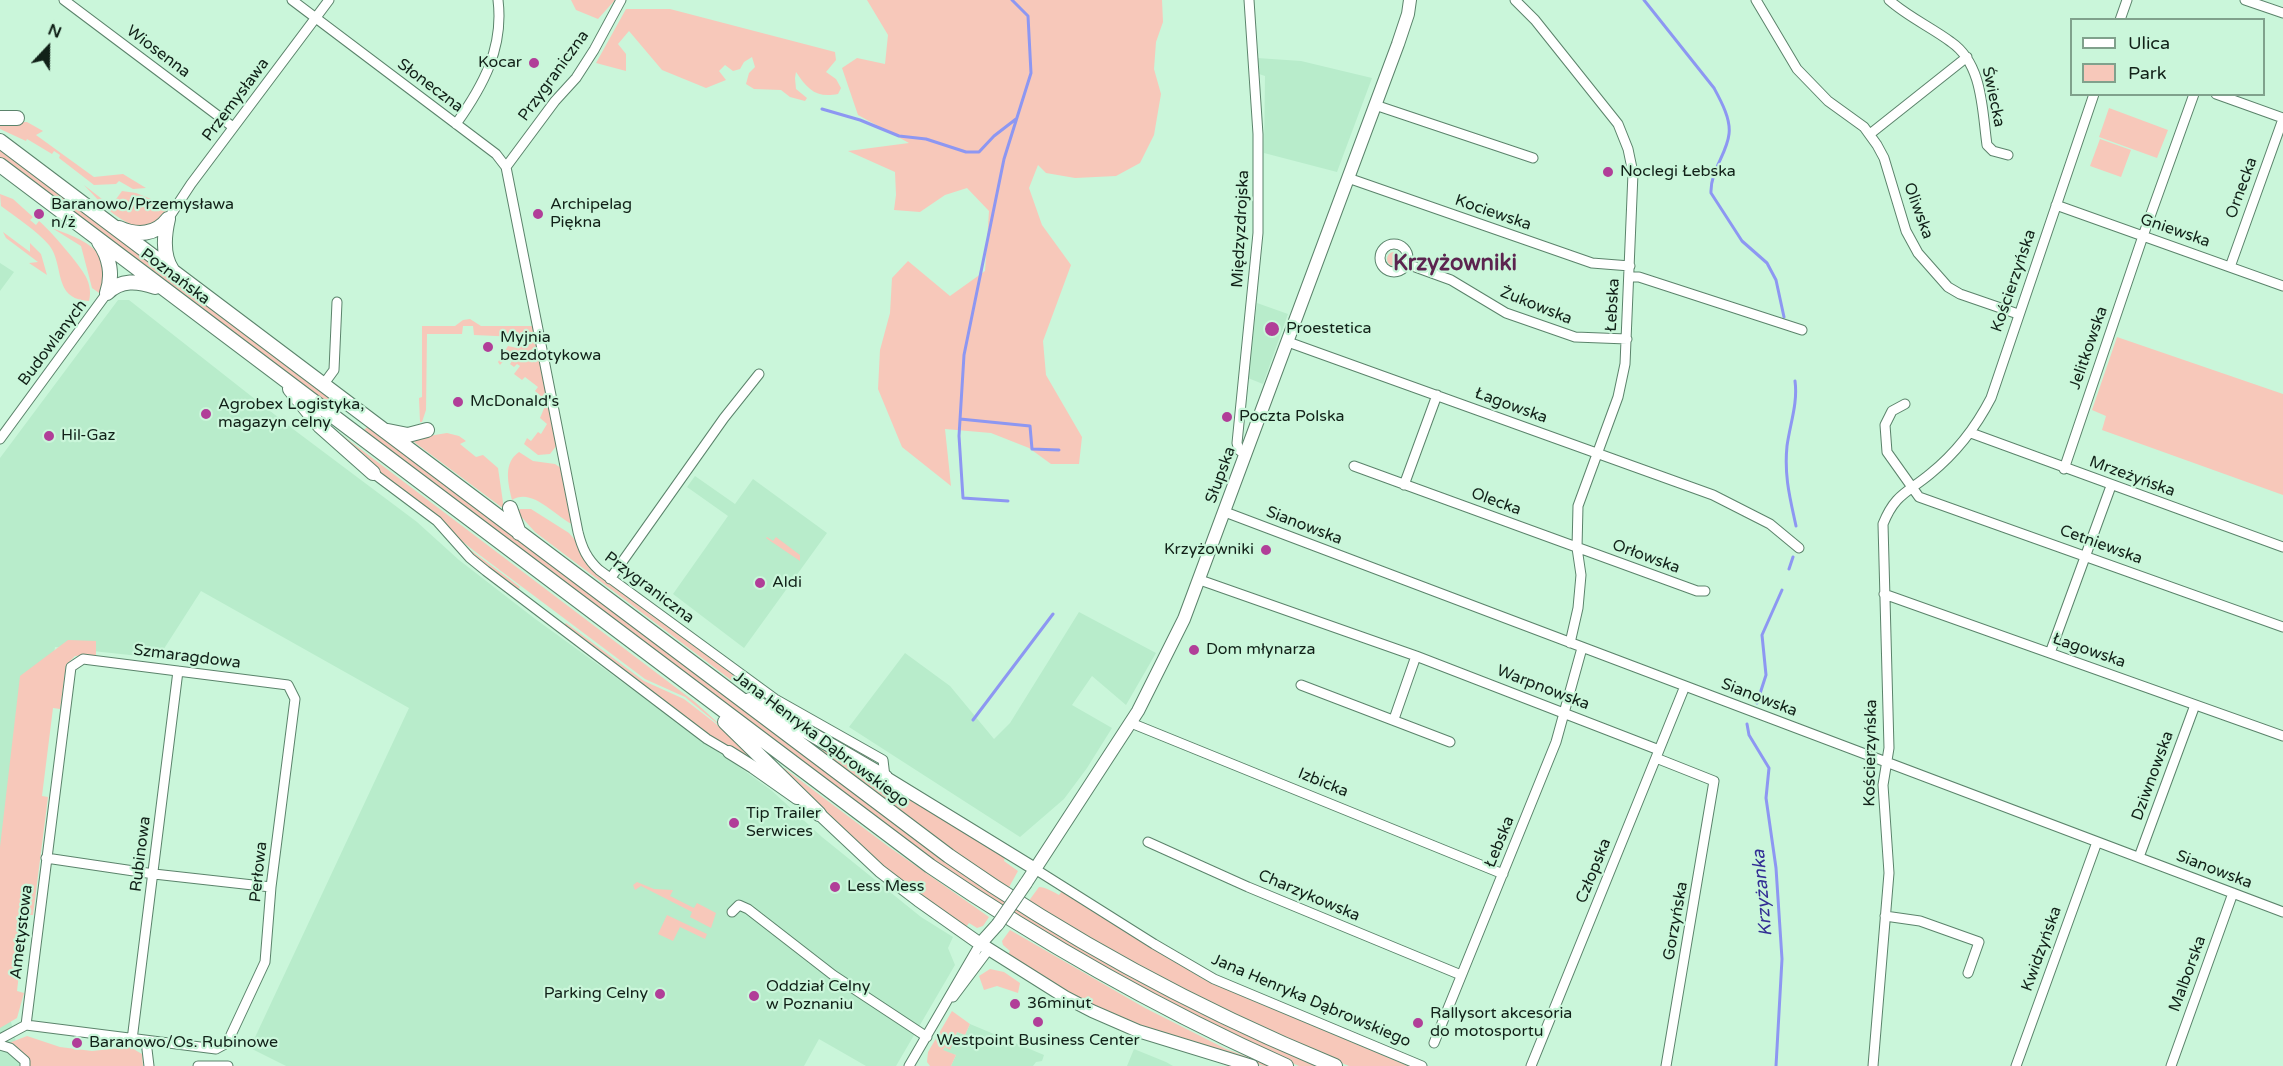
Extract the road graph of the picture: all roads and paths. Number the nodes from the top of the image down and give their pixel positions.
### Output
1 (64, 0) edge
2 (292, 0) edge
3 (329, 0) edge
4 (498, 0) edge
5 (621, 0) edge
6 (1249, 0) edge
7 (1410, 0) edge
8 (1515, 0) edge
9 (1756, 0) edge
10 (1889, 0) edge
11 (2127, 0) edge
12 (2245, 0) edge
13 (2283, 13) edge
14 (316, 18) junction
15 (2121, 18) edge
16 (1967, 57) junction
17 (2093, 96) edge
18 (2193, 96) edge
19 (2221, 96) edge
20 (1375, 105) junction
21 (0, 118) edge
22 (17, 118) dead end
23 (2283, 119) edge
24 (456, 124) junction
25 (233, 127) junction
26 (1870, 134) junction
27 (0, 141) edge
28 (2008, 155) dead end
29 (1533, 158) dead end
30 (0, 165) edge
31 (506, 166) junction
32 (1348, 178) junction
33 (2056, 206) junction
34 (168, 219) junction
35 (107, 222) junction
36 (2143, 236) junction
37 (97, 238) junction
38 (1407, 264) dead end
39 (1630, 266) junction
40 (2230, 267) junction
41 (176, 274) junction
42 (1630, 276) junction
43 (2283, 286) edge
44 (107, 293) junction
45 (176, 298) junction
46 (336, 302) dead end
47 (2018, 314) junction
48 (1802, 330) dead end
49 (1627, 339) junction
50 (1287, 342) junction
51 (759, 374) dead end
52 (282, 378) junction
53 (323, 385) junction
54 (1437, 395) junction
55 (1905, 404) dead end
56 (380, 428) junction
57 (427, 430) dead end
58 (1971, 433) junction
59 (0, 439) edge
60 (1597, 453) junction
61 (1246, 455) junction
62 (1354, 466) dead end
63 (2064, 469) junction
64 (373, 473) joint
65 (1404, 485) junction
66 (2111, 486) junction
67 (1912, 487) junction
68 (510, 508) dead end
69 (1225, 512) junction
70 (519, 533) junction
71 (2283, 547) edge
72 (1577, 548) junction
73 (1799, 548) dead end
74 (2085, 555) junction
75 (610, 579) junction
76 (1200, 580) junction
77 (1705, 591) dead end
78 (1884, 594) junction
79 (2283, 627) edge
80 (1570, 643) junction
81 (1582, 648) junction
82 (2050, 653) junction
83 (1416, 656) junction
84 (82, 659) joint
85 (178, 671) junction
86 (288, 685) joint
87 (1301, 685) dead end
88 (1686, 686) junction
89 (692, 688) junction
90 (724, 688) junction
91 (2195, 705) junction
92 (1564, 712) junction
93 (1394, 719) junction
94 (1131, 723) junction
95 (2283, 736) edge
96 (1450, 742) dead end
97 (729, 752) joint
98 (1658, 754) junction
99 (1887, 763) junction
100 (885, 777) junction
101 (1714, 781) joint
102 (819, 814) junction
103 (1148, 842) dead end
104 (2097, 842) junction
105 (2139, 857) junction
106 (46, 858) junction
107 (1035, 869) junction
108 (154, 873) junction
109 (1503, 873) junction
110 (272, 887) junction
111 (2233, 893) junction
112 (732, 912) dead end
113 (2283, 912) edge
114 (1885, 916) junction
115 (985, 946) junction
116 (1968, 973) dead end
117 (1461, 975) junction
118 (26, 1025) junction
119 (927, 1037) junction
120 (0, 1039) edge
121 (132, 1040) junction
122 (146, 1041) junction
123 (1434, 1043) dead end
124 (0, 1045) edge
125 (25, 1066) edge
126 (149, 1066) edge
127 (198, 1066) edge
128 (228, 1066) edge
129 (909, 1066) edge
130 (1252, 1066) edge
131 (1286, 1066) edge
132 (1335, 1066) edge
133 (1422, 1066) edge
134 (1532, 1066) edge
135 (1666, 1066) edge
136 (1873, 1066) edge
137 (2016, 1066) edge
138 (2171, 1066) edge

1 - 25 street, Wiosenna
2 - 14 street, Słoneczna
3 - 14 street, Przemysława
4 - 24 street
5 - 31 street, Przygraniczna
6 - 61 street, Międzyzdrojska
7 - 20 street, Słupska
8 - 39 street, Łebska
9 - 26 street, Oliwska
10 - 16 street, Świecka
11 - 15 street
12 - 13 street
14 - 24 street, Słoneczna
14 - 25 street, Przemysława
16 - 26 street
16 - 28 street, Świecka
17 - 33 street, Kościerzyńska
18 - 36 street
19 - 23 street, Ornecka
20 - 29 street
20 - 32 street, Słupska
21 - 22 main road
23 - 40 street, Ornecka
24 - 31 street, Słoneczna
25 - 34 street, Przemysława
26 - 47 street, Oliwska
27 - 35 main road, Poznańska
30 - 37 main road, Poznańska
31 - 75 street, Przygraniczna
32 - 39 street, Kociewska
32 - 50 street, Słupska
33 - 36 street, Gniewska
33 - 47 street, Kościerzyńska
34 - 35 main road
34 - 41 main road
35 - 41 main road, Poznańska
36 - 40 street, Gniewska
36 - 63 street, Jelitkowska
37 - 44 main road
37 - 45 main road, Poznańska
38 - 49 street, Żukowska
39 - 42 street, Łebska
40 - 43 street, Gniewska
41 - 53 main road, Poznańska
42 - 48 street
42 - 49 street, Łebska
44 - 45 main road
44 - 59 street, Budowlanych
45 - 52 main road, Poznańska
46 - 53 street
47 - 58 street, Kościerzyńska
49 - 60 street, Łebska
50 - 54 street, Łagowska
50 - 61 street, Słupska
51 - 75 street
52 - 64 main road
52 - 89 main road, Poznańska
53 - 56 main road, Jana Henryka Dąbrowskiego
54 - 60 street, Łagowska
54 - 65 street
55 - 67 street
56 - 57 main road
56 - 70 main road, Jana Henryka Dąbrowskiego
58 - 63 street, Mrzeżyńska
58 - 67 street, Kościerzyńska
60 - 72 street, Łebska
60 - 73 street, Łagowska
61 - 69 street, Słupska
62 - 65 street, Olecka
63 - 66 street, Mrzeżyńska
64 - 97 street
65 - 72 street, Olecka
66 - 71 street, Mrzeżyńska
66 - 74 street
67 - 74 street, Cetniewska
67 - 78 street, Kościerzyńska
68 - 70 main road
69 - 76 street, Słupska
69 - 80 street, Sianowska
70 - 90 main road, Jana Henryka Dąbrowskiego
72 - 77 street, Orłowska
72 - 80 street, Łebska
74 - 79 street, Cetniewska
74 - 82 street
75 - 100 street, Przygraniczna
76 - 83 street, Warpnowska
76 - 94 street, Słupska
78 - 82 street, Łagowska
78 - 99 street, Kościerzyńska
80 - 81 street, Sianowska
81 - 88 street, Sianowska
81 - 92 street, Łebska
82 - 91 street, Łagowska
83 - 92 street, Warpnowska
83 - 93 street
84 - 85 street, Szmaragdowa
84 - 106 street, Ametystowa
85 - 86 street, Szmaragdowa
85 - 108 street, Rubinowa
86 - 110 street, Perłowa
87 - 93 street
88 - 98 street, Człopska
88 - 99 street, Sianowska
89 - 102 main road
89 - 131 main road
90 - 100 main road
90 - 132 main road, Jana Henryka Dąbrowskiego
91 - 95 street, Łagowska
91 - 105 street, Dziwnowska
92 - 98 street, Warpnowska
92 - 109 street, Łebska
93 - 96 street
94 - 107 street, Słupska
94 - 109 street, Izbicka
97 - 102 street
98 - 101 street, Warpnowska
98 - 134 street, Człopska
99 - 104 street, Sianowska
99 - 114 street, Kościerzyńska
100 - 107 street
101 - 135 street, Gorzyńska
102 - 115 street
103 - 117 street, Charzykowska
104 - 105 street, Sianowska
104 - 137 street, Kwidzyńska
105 - 111 street, Sianowska
106 - 108 street
106 - 118 street, Ametystowa
107 - 115 street, Słupska, bridge
107 - 133 street, Jana Henryka Dąbrowskiego
108 - 110 street
108 - 121 street, Rubinowa
109 - 117 street, Łebska
110 - 122 street, Perłowa
111 - 113 street, Sianowska
111 - 138 street, Malborska
112 - 119 street
114 - 116 street
114 - 136 street, Kościerzyńska
115 - 119 street
115 - 130 street
117 - 123 street, Łebska
118 - 120 street
118 - 121 street
119 - 129 street
121 - 122 street
122 - 126 street
124 - 125 street
127 - 128 street

